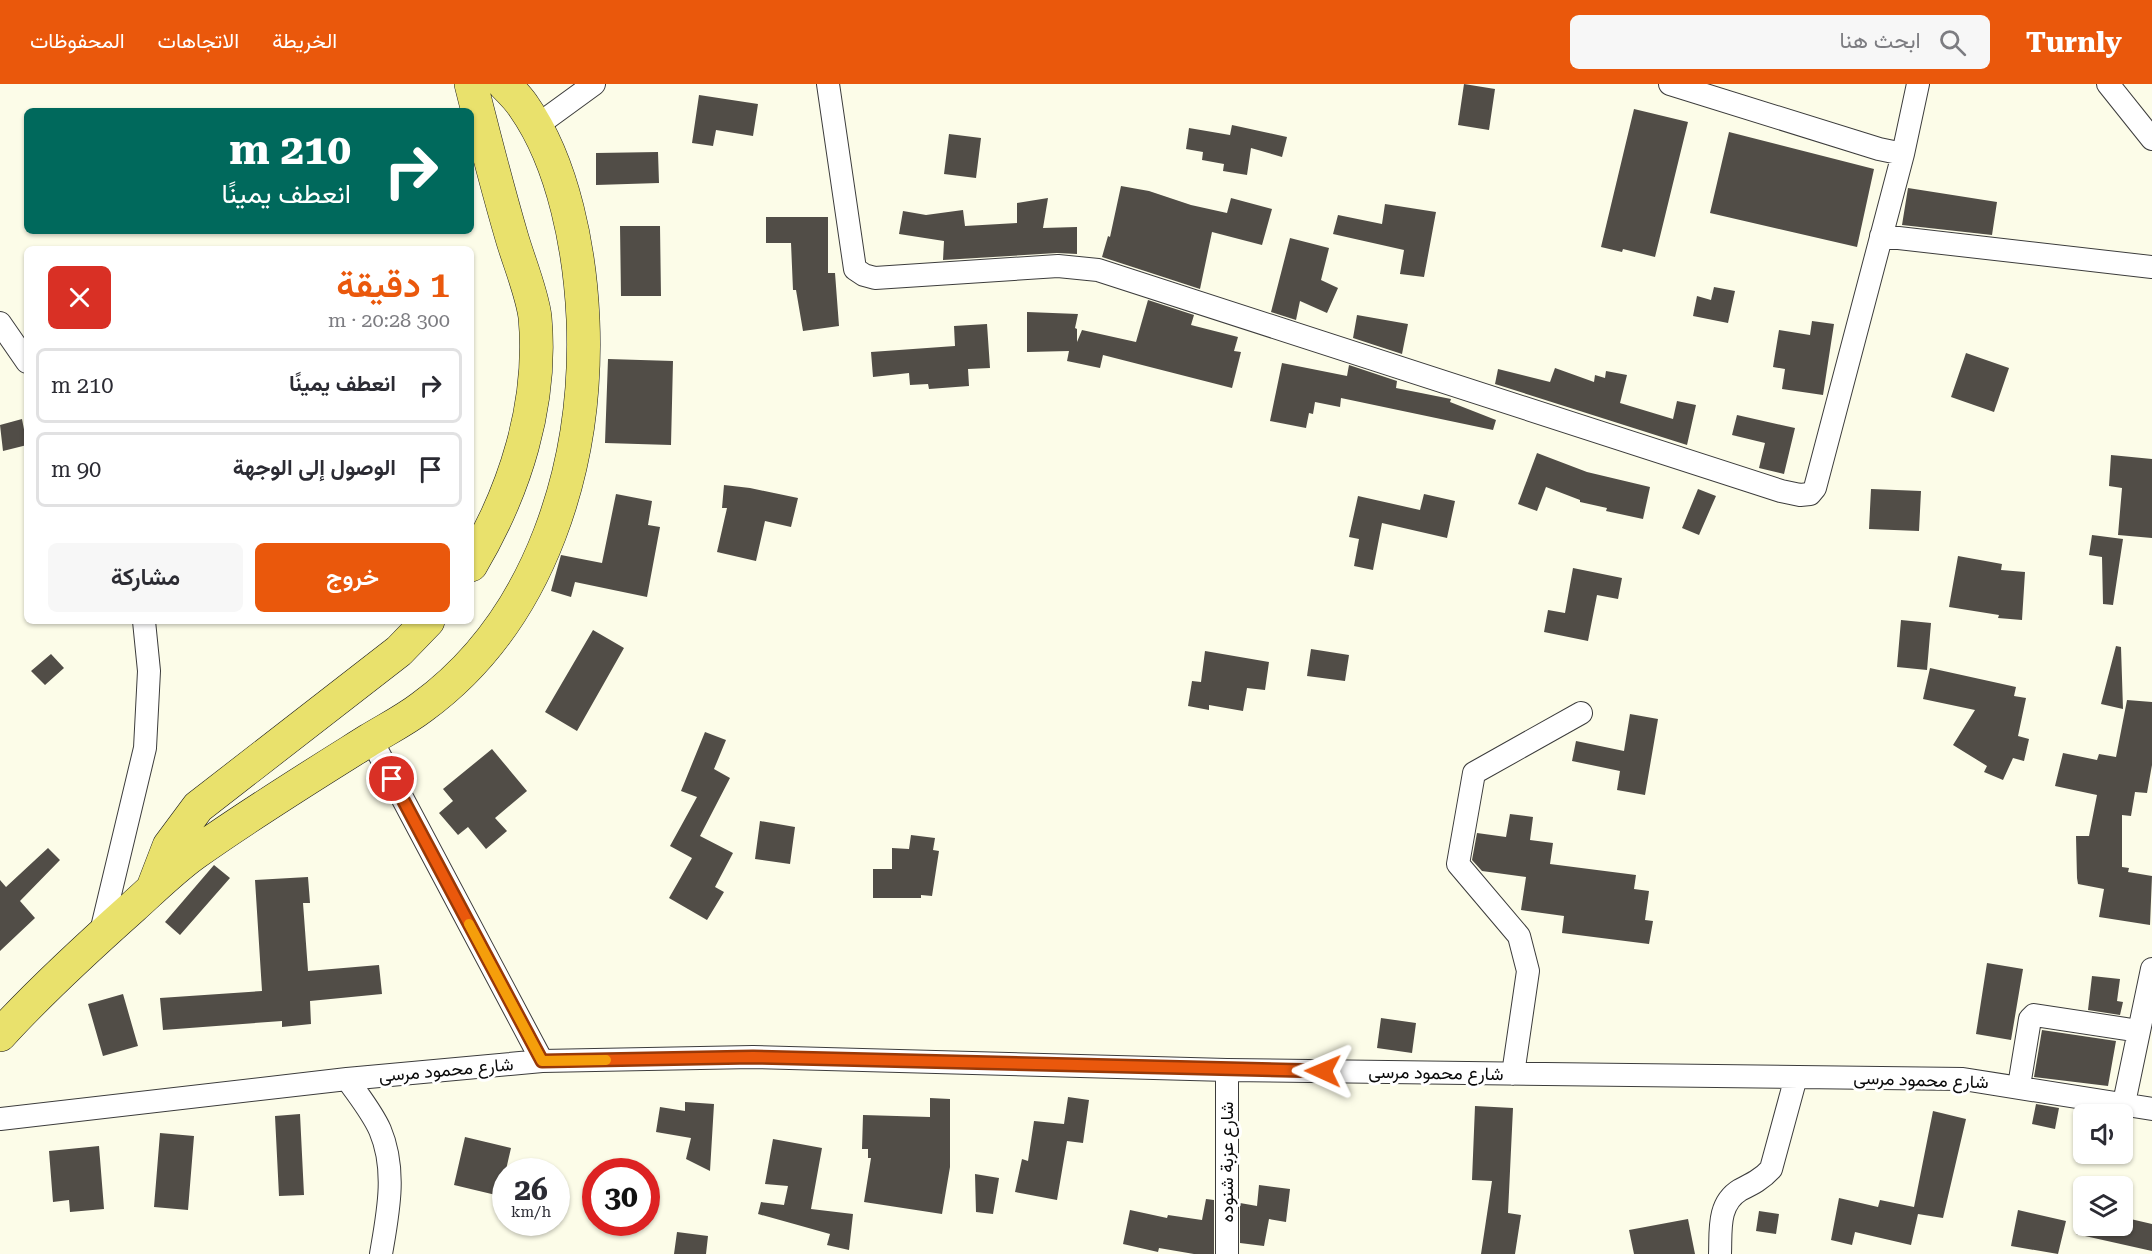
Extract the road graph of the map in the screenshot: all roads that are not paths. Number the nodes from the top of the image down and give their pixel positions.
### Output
1 (471, 84) edge
2 (504, 84) edge
3 (594, 84) edge
4 (828, 84) edge
5 (1670, 84) edge
6 (1918, 84) edge
7 (2108, 84) edge
8 (535, 127) junction
9 (2152, 139) edge
10 (1903, 154) junction
11 (1881, 236) junction
12 (2152, 267) edge
13 (0, 323) edge
14 (24, 358) edge
15 (474, 560) edge
16 (144, 624) edge
17 (425, 624) edge
18 (1581, 713) dead end
19 (371, 739) junction
20 (152, 890) junction
21 (100, 936) junction
22 (2152, 969) edge
23 (2144, 1025) edge
24 (0, 1035) edge
25 (542, 1061) junction
26 (1227, 1070) junction
27 (1513, 1074) junction
28 (1796, 1077) junction
29 (347, 1079) junction
30 (2019, 1086) junction
31 (2124, 1103) junction
32 (2152, 1109) edge
33 (0, 1119) edge
34 (381, 1254) edge
35 (1227, 1254) edge
36 (1720, 1254) edge

1 - 15 main road
2 - 8 main road
3 - 8 street
4 - 11 street
5 - 10 street
6 - 10 street
7 - 9 street
8 - 19 main road
10 - 11 street
11 - 12 street
13 - 14 street
16 - 21 street
17 - 20 main road
18 - 27 street
19 - 20 main road
19 - 25 street
20 - 21 main road
21 - 24 main road
22 - 23 street
23 - 30 street
23 - 31 street
25 - 26 street, شارع محمود مرسى
25 - 29 street, شارع محمود مرسى
26 - 27 street, شارع محمود مرسى
26 - 35 street, شارع عزبة شنوده
27 - 28 street, شارع محمود مرسى
28 - 30 street, شارع محمود مرسى
28 - 36 street
29 - 33 street, شارع محمود مرسى
29 - 34 street
30 - 31 street, شارع محمود مرسى
31 - 32 street, شارع محمود مرسى

